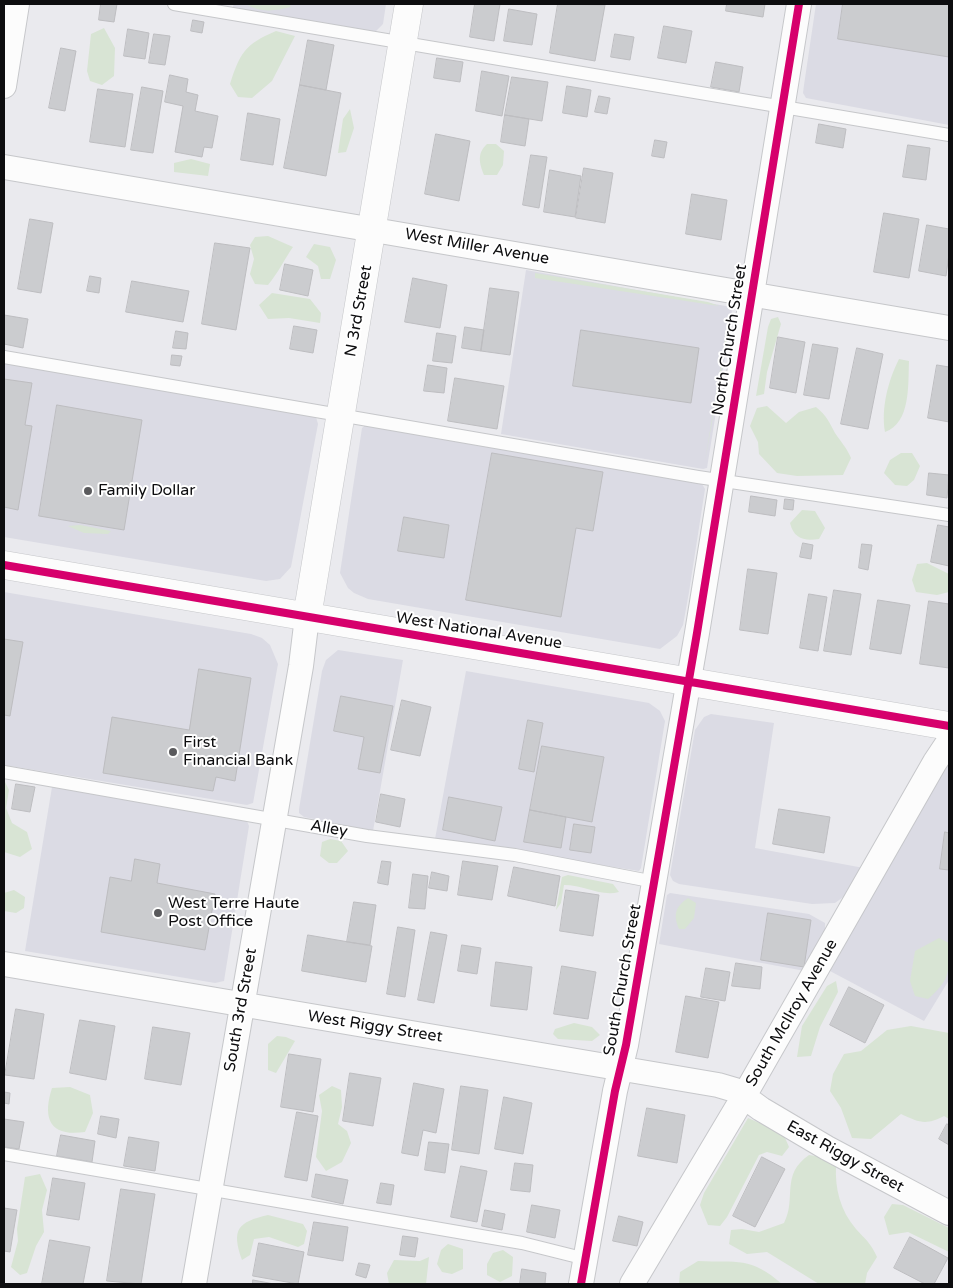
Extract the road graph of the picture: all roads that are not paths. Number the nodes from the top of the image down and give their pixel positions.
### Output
1 (17, 4) edge
2 (174, 4) edge
3 (409, 4) edge
4 (799, 4) edge
5 (403, 42) junction
6 (4, 86) edge
7 (782, 106) junction
8 (949, 135) edge
9 (4, 167) edge
10 (373, 230) junction
11 (751, 294) junction
12 (949, 328) edge
13 (4, 357) edge
14 (342, 414) junction
15 (722, 480) junction
16 (949, 515) edge
17 (4, 565) edge
18 (307, 617) junction
19 (689, 680) junction
20 (949, 726) edge
21 (949, 741) edge
22 (4, 772) edge
23 (274, 818) junction
24 (655, 882) junction
25 (4, 964) edge
26 (242, 1005) junction
27 (620, 1068) junction
28 (744, 1096) junction
29 (4, 1154) edge
30 (210, 1189) junction
31 (949, 1213) edge
32 (586, 1258) junction
33 (194, 1284) edge
34 (581, 1284) edge
35 (632, 1284) edge

1 - 6 street
2 - 5 lane
3 - 5 main road, N 3rd Street
4 - 7 street, North Church Street
5 - 7 lane
5 - 10 main road, N 3rd Street
7 - 8 lane
7 - 11 street, North Church Street
9 - 10 street, West Miller Avenue
10 - 11 street, West Miller Avenue
10 - 14 main road, N 3rd Street
11 - 12 street, West Miller Avenue
11 - 15 street, North Church Street
13 - 14 lane
14 - 15 lane
14 - 18 main road, N 3rd Street
15 - 16 lane
15 - 19 street, North Church Street
17 - 18 main road, West National Avenue
18 - 19 main road, West National Avenue
18 - 23 street, South 3rd Street
19 - 20 main road, West National Avenue
19 - 24 street, South Church Street
21 - 28 street, South McIlroy Avenue
22 - 23 lane, Alley
23 - 24 lane, Alley
23 - 26 street, South 3rd Street
24 - 27 street, South Church Street
25 - 26 street, West Riggy Street
26 - 27 street, West Riggy Street
26 - 30 street, South 3rd Street
27 - 28 street, West Riggy Street
27 - 32 street, South Church Street
28 - 31 street, East Riggy Street
28 - 35 street, South McIlroy Avenue
29 - 30 lane
30 - 32 lane
30 - 33 street, South 3rd Street
32 - 34 street, South Church Street

